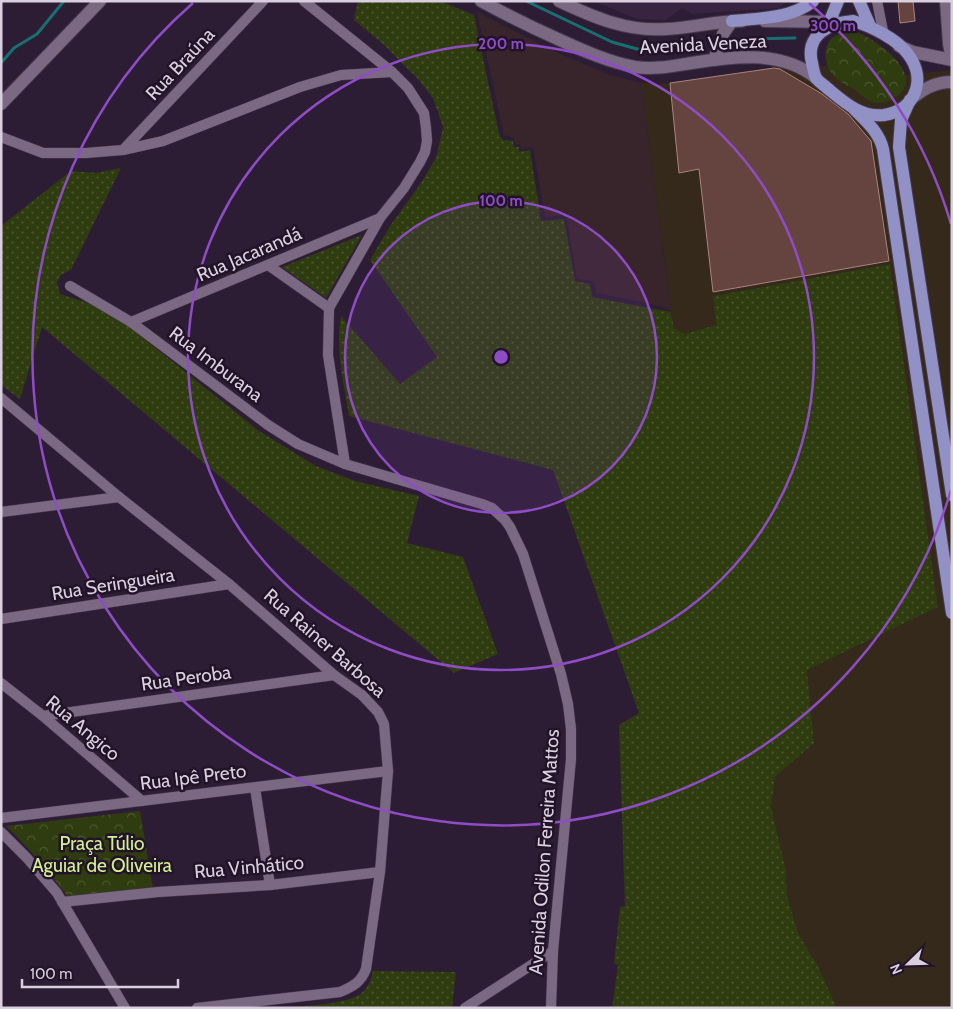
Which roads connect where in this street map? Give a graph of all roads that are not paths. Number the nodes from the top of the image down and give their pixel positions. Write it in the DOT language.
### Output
graph roads {
  1 [pos="100,1"];
  2 [pos="263,1"];
  3 [pos="304,1"];
  4 [pos="481,1"];
  5 [pos="559,1"];
  6 [pos="813,1"];
  7 [pos="838,1"];
  8 [pos="859,1"];
  9 [pos="877,1"];
  10 [pos="946,1"];
  11 [pos="732,21"];
  12 [pos="826,26"];
  13 [pos="870,26"];
  14 [pos="894,42"];
  15 [pos="952,59"];
  16 [pos="714,60"];
  17 [pos="392,72"];
  18 [pos="816,78"];
  19 [pos="952,82"];
  20 [pos="910,100"];
  21 [pos="1,104"];
  22 [pos="854,109"];
  23 [pos="1,137"];
  24 [pos="123,150"];
  25 [pos="380,218"];
  26 [pos="268,265"];
  27 [pos="70,286"];
  28 [pos="329,308"];
  29 [pos="130,322"];
  30 [pos="1,398"];
  31 [pos="6,407"];
  32 [pos="345,464"];
  33 [pos="952,495"];
  34 [pos="119,497"];
  35 [pos="1,512"];
  36 [pos="229,584"];
  37 [pos="952,613"];
  38 [pos="1,619"];
  39 [pos="334,675"];
  40 [pos="1,683"];
  41 [pos="43,716"];
  42 [pos="388,771"];
  43 [pos="255,788"];
  44 [pos="142,801"];
  45 [pos="1,818"];
  46 [pos="1,832"];
  47 [pos="380,872"];
  48 [pos="270,884"];
  49 [pos="62,902"];
  50 [pos="553,951"];
  51 [pos="125,1008"];
  52 [pos="197,1008"];
  53 [pos="465,1008"];
  54 [pos="551,1008"];
  1 -- 21 [label="main road"];
  2 -- 24 [label="street, Rua Braúna"];
  3 -- 17 [label="street"];
  4 -- 16 [label="main road, Avenida Veneza"];
  5 -- 11 [label="main road, Avenida Veneza"];
  6 -- 11 [label="main road"];
  7 -- 12 [label="main road"];
  8 -- 13 [label="main road"];
  9 -- 13 [label="street"];
  9 -- 14 [label="street"];
  10 -- 15 [label="main road"];
  11 -- 12 [label="main road, Avenida Veneza"];
  11 -- 16 [label="main road"];
  12 -- 13 [label="main road"];
  12 -- 18 [label="main road"];
  13 -- 14 [label="main road"];
  14 -- 15 [label="main road"];
  14 -- 20 [label="main road"];
  16 -- 18 [label="main road, Avenida Veneza"];
  17 -- 24 [label="street"];
  17 -- 25 [label="street"];
  18 -- 22 [label="main road"];
  19 -- 20 [label="main road"];
  20 -- 22 [label="main road"];
  20 -- 33 [label="main road"];
  22 -- 37 [label="main road"];
  23 -- 24 [label="street"];
  25 -- 26 [label="street, Rua Jacarandá"];
  25 -- 28 [label="street"];
  26 -- 28 [label="street"];
  26 -- 29 [label="street, Rua Jacarandá"];
  27 -- 29 [label="street, Rua Imburana"];
  28 -- 32 [label="street"];
  29 -- 32 [label="street, Rua Imburana"];
  30 -- 31 [label="street, Rua Rainer Barbosa"];
  31 -- 34 [label="street, Rua Rainer Barbosa"];
  32 -- 50 [label="street, Avenida Odilon Ferreira Mattos"];
  34 -- 35 [label="street"];
  34 -- 36 [label="street, Rua Rainer Barbosa"];
  36 -- 38 [label="street, Rua Seringueira"];
  36 -- 39 [label="street, Rua Rainer Barbosa"];
  39 -- 41 [label="street, Rua Peroba"];
  39 -- 42 [label="street, Rua Rainer Barbosa"];
  40 -- 41 [label="street, Rua Angico"];
  41 -- 44 [label="street, Rua Angico"];
  42 -- 43 [label="street, Rua Ipê Preto"];
  42 -- 47 [label="street, Rua Rainer Barbosa"];
  43 -- 44 [label="street, Rua Ipê Preto"];
  43 -- 48 [label="street"];
  44 -- 45 [label="street, Rua Ipê Preto"];
  46 -- 49 [label="street"];
  47 -- 48 [label="street, Rua Vinhático"];
  47 -- 52 [label="street, Rua Rainer Barbosa"];
  48 -- 49 [label="street, Rua Vinhático"];
  49 -- 51 [label="street"];
  50 -- 53 [label="street"];
  50 -- 54 [label="street, Avenida Odilon Ferreira Mattos"];
}
